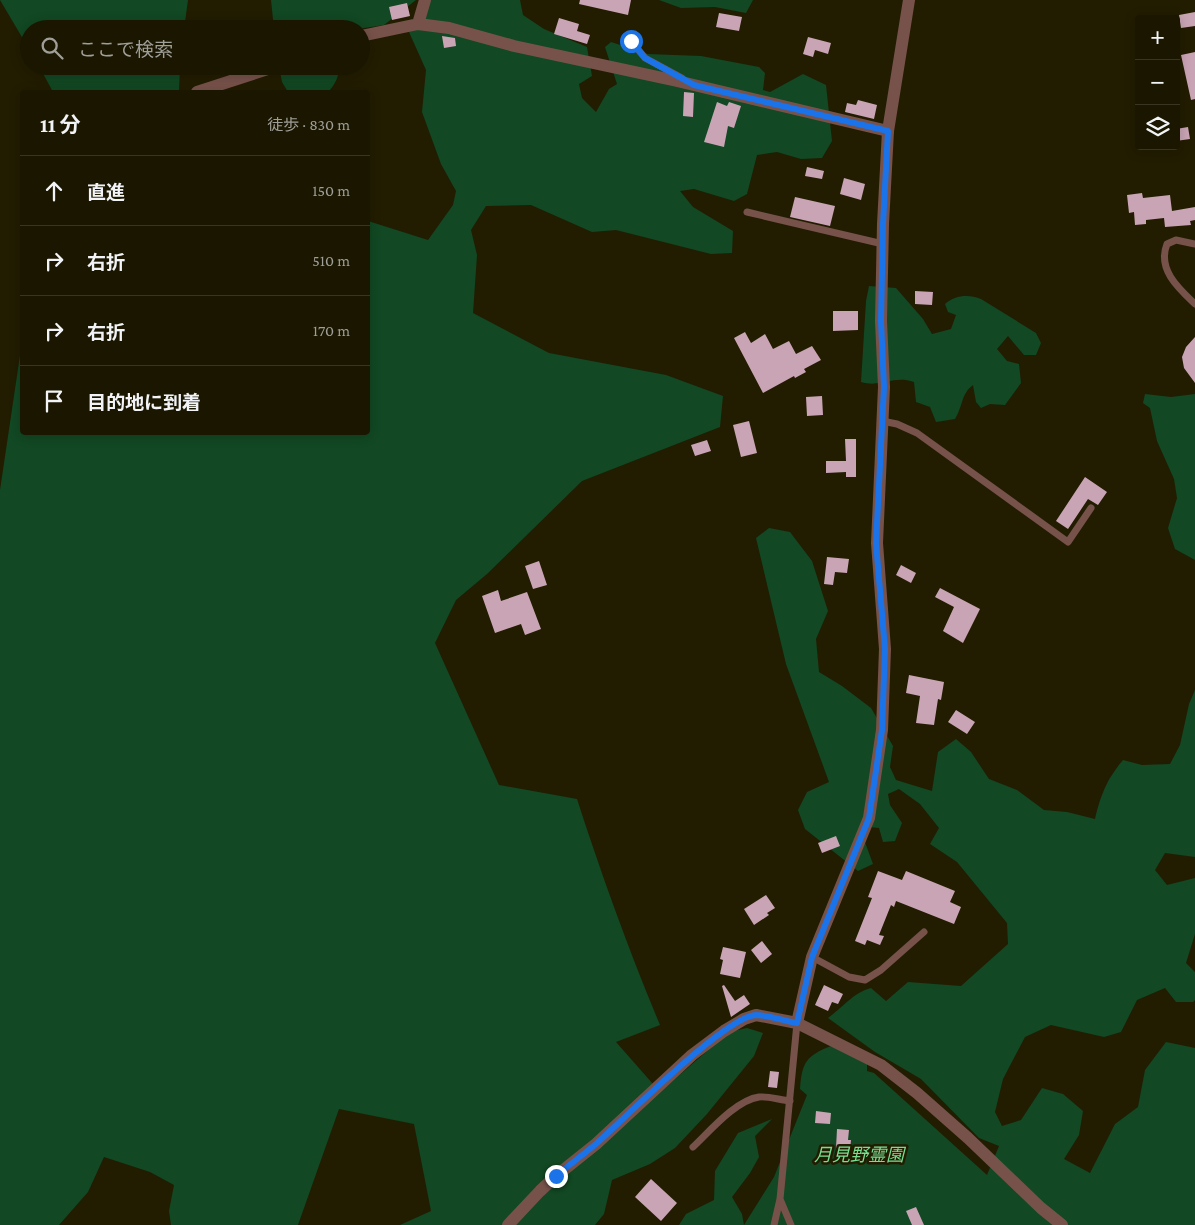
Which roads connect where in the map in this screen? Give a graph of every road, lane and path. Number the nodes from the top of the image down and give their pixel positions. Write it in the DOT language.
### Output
graph roads {
  1 [pos="425,0"];
  2 [pos="910,0"];
  3 [pos="418,24"];
  4 [pos="370,34"];
  5 [pos="631,41"];
  6 [pos="249,75"];
  7 [pos="694,85"];
  8 [pos="203,90"];
  9 [pos="888,131"];
  10 [pos="748,212"];
  11 [pos="883,244"];
  12 [pos="1195,244"];
  13 [pos="1195,304"];
  14 [pos="882,421"];
  15 [pos="1091,508"];
  16 [pos="924,932"];
  17 [pos="812,957"];
  18 [pos="797,1023"];
  19 [pos="790,1101"];
  20 [pos="693,1147"];
  21 [pos="780,1199"];
  22 [pos="508,1225"];
  23 [pos="774,1225"];
  24 [pos="791,1225"];
  25 [pos="1062,1225"];
  1 -- 3 [label="street"];
  2 -- 9 [label="street"];
  3 -- 4 [label="street"];
  3 -- 7 [label="street"];
  5 -- 7 [label="lane"];
  6 -- 8 [label="street"];
  7 -- 9 [label="street"];
  9 -- 11 [label="street"];
  10 -- 11 [label="lane"];
  11 -- 14 [label="street"];
  12 -- 13 [label="lane"];
  14 -- 15 [label="lane"];
  14 -- 17 [label="street"];
  16 -- 17 [label="lane"];
  17 -- 18 [label="street"];
  18 -- 19 [label="lane"];
  18 -- 22 [label="street"];
  18 -- 25 [label="street"];
  19 -- 20 [label="lane"];
  19 -- 21 [label="lane"];
  21 -- 23 [label="lane"];
  21 -- 24 [label="lane"];
}
